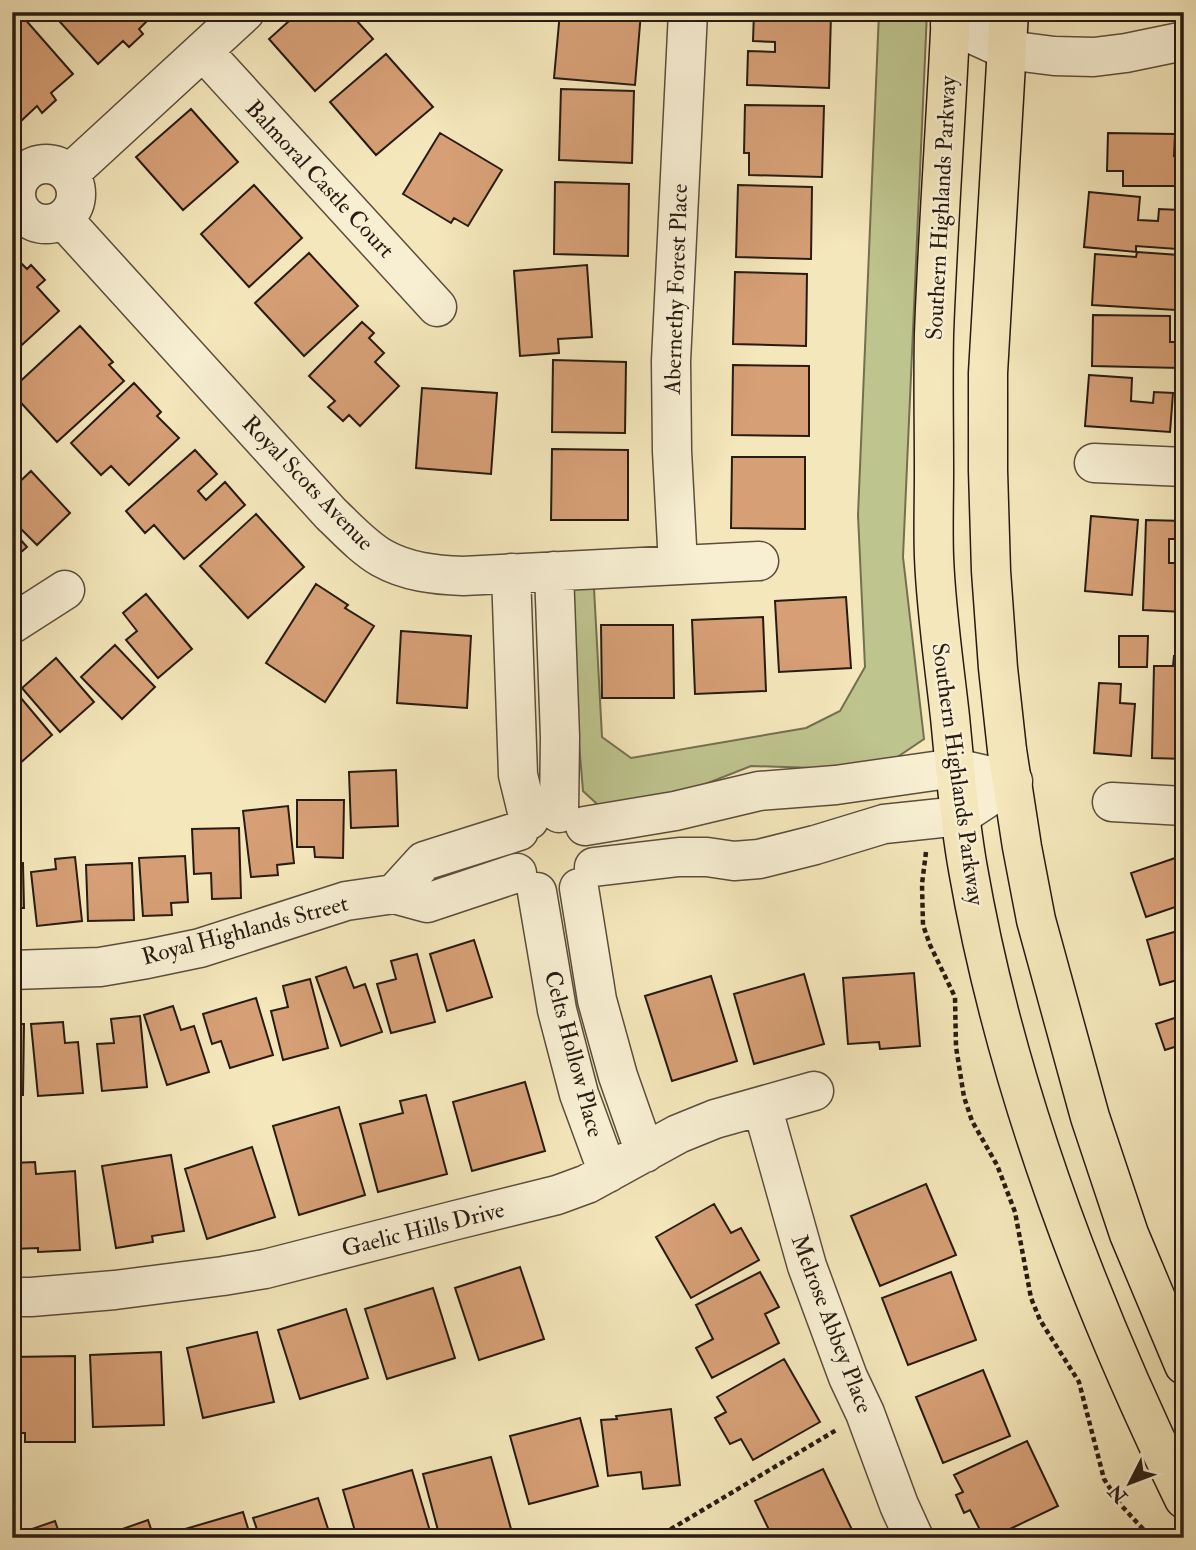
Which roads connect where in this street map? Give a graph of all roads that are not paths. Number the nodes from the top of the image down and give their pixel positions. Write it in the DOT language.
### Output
graph roads {
  1 [pos="245,12"];
  2 [pos="688,12"];
  3 [pos="1002,12"];
  4 [pos="1009,12"];
  5 [pos="951,18"];
  6 [pos="1184,41"];
  7 [pos="1007,50"];
  8 [pos="203,51"];
  9 [pos="18,166"];
  10 [pos="69,174"];
  11 [pos="63,219"];
  12 [pos="437,307"];
  13 [pos="1094,463"];
  14 [pos="1184,467"];
  15 [pos="759,561"];
  16 [pos="678,565"];
  17 [pos="554,571"];
  18 [pos="511,573"];
  19 [pos="65,590"];
  20 [pos="12,624"];
  21 [pos="955,768"];
  22 [pos="1013,781"];
  23 [pos="720,800"];
  24 [pos="1112,802"];
  25 [pos="1184,806"];
  26 [pos="960,816"];
  27 [pos="548,822"];
  28 [pos="730,860"];
  29 [pos="586,878"];
  30 [pos="527,882"];
  31 [pos="394,894"];
  32 [pos="12,970"];
  33 [pos="814,1091"];
  34 [pos="762,1106"];
  35 [pos="645,1153"];
  36 [pos="608,1173"];
  37 [pos="12,1297"];
  38 [pos="1184,1365"];
  39 [pos="1184,1499"];
  40 [pos="914,1538"];
  1 -- 8 [label="street"];
  2 -- 16 [label="street, Abernethy Forest Place"];
  3 -- 5 [label="street"];
  4 -- 7 [label="main road"];
  5 -- 7 [label="street"];
  5 -- 21 [label="main road, Southern Highlands Parkway"];
  6 -- 7 [label="street"];
  7 -- 22 [label="main road"];
  8 -- 10 [label="street"];
  8 -- 12 [label="street, Balmoral Castle Court"];
  9 -- 10 [label="street"];
  9 -- 11 [label="street"];
  10 -- 11 [label="street"];
  11 -- 18 [label="street, Royal Scots Avenue"];
  13 -- 14 [label="street"];
  15 -- 16 [label="street, Royal Scots Avenue"];
  16 -- 17 [label="street, Royal Scots Avenue"];
  17 -- 18 [label="street, Royal Scots Avenue"];
  17 -- 27 [label="street"];
  18 -- 27 [label="street"];
  19 -- 20 [label="street"];
  21 -- 22 [label="street"];
  21 -- 23 [label="street"];
  21 -- 26 [label="main road, Southern Highlands Parkway"];
  22 -- 26 [label="street, Royal Highlands Street"];
  22 -- 38 [label="main road"];
  23 -- 27 [label="street"];
  23 -- 28 [label="street"];
  24 -- 25 [label="street"];
  26 -- 28 [label="street, Royal Highlands Street"];
  26 -- 39 [label="main road, Southern Highlands Parkway"];
  27 -- 29 [label="street"];
  27 -- 30 [label="street"];
  27 -- 31 [label="street"];
  28 -- 29 [label="street, Royal Highlands Street"];
  29 -- 30 [label="street, Royal Highlands Street"];
  29 -- 35 [label="street, Celts Hollow Place"];
  30 -- 31 [label="street, Royal Highlands Street"];
  30 -- 36 [label="street, Celts Hollow Place"];
  31 -- 32 [label="street, Royal Highlands Street"];
  33 -- 34 [label="street, Gaelic Hills Drive"];
  34 -- 35 [label="street, Gaelic Hills Drive"];
  34 -- 40 [label="street, Melrose Abbey Place"];
  35 -- 36 [label="street, Gaelic Hills Drive"];
  36 -- 37 [label="street, Gaelic Hills Drive"];
}
